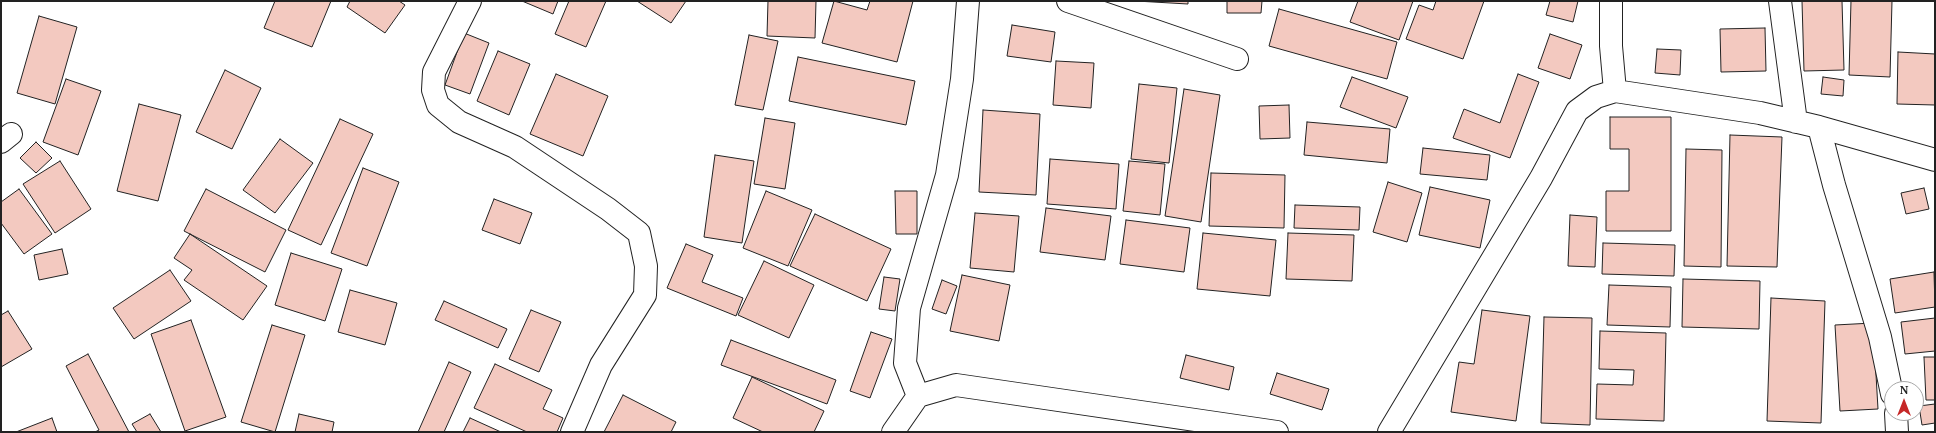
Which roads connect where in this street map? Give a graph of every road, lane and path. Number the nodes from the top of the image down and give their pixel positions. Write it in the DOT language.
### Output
graph roads {
  1 [pos="470,1"];
  2 [pos="968,1"];
  3 [pos="1068,1"];
  4 [pos="1611,1"];
  5 [pos="1780,1"];
  6 [pos="1237,59"];
  7 [pos="1615,91"];
  8 [pos="1796,122"];
  9 [pos="1819,127"];
  10 [pos="1935,160"];
  11 [pos="1889,381"];
  12 [pos="918,396"];
  13 [pos="1896,421"];
  14 [pos="572,432"];
  15 [pos="894,432"];
  16 [pos="1277,432"];
  17 [pos="1389,432"];
  18 [pos="1897,432"];
  1 -- 14 [label="street"];
  2 -- 12 [label="street"];
  3 -- 6 [label="street"];
  4 -- 7 [label="street"];
  5 -- 8 [label="street"];
  7 -- 8 [label="street"];
  7 -- 17 [label="street"];
  8 -- 9 [label="street"];
  9 -- 10 [label="street"];
  9 -- 11 [label="street"];
  12 -- 15 [label="street"];
  12 -- 16 [label="street"];
  13 -- 18 [label="street"];
}
